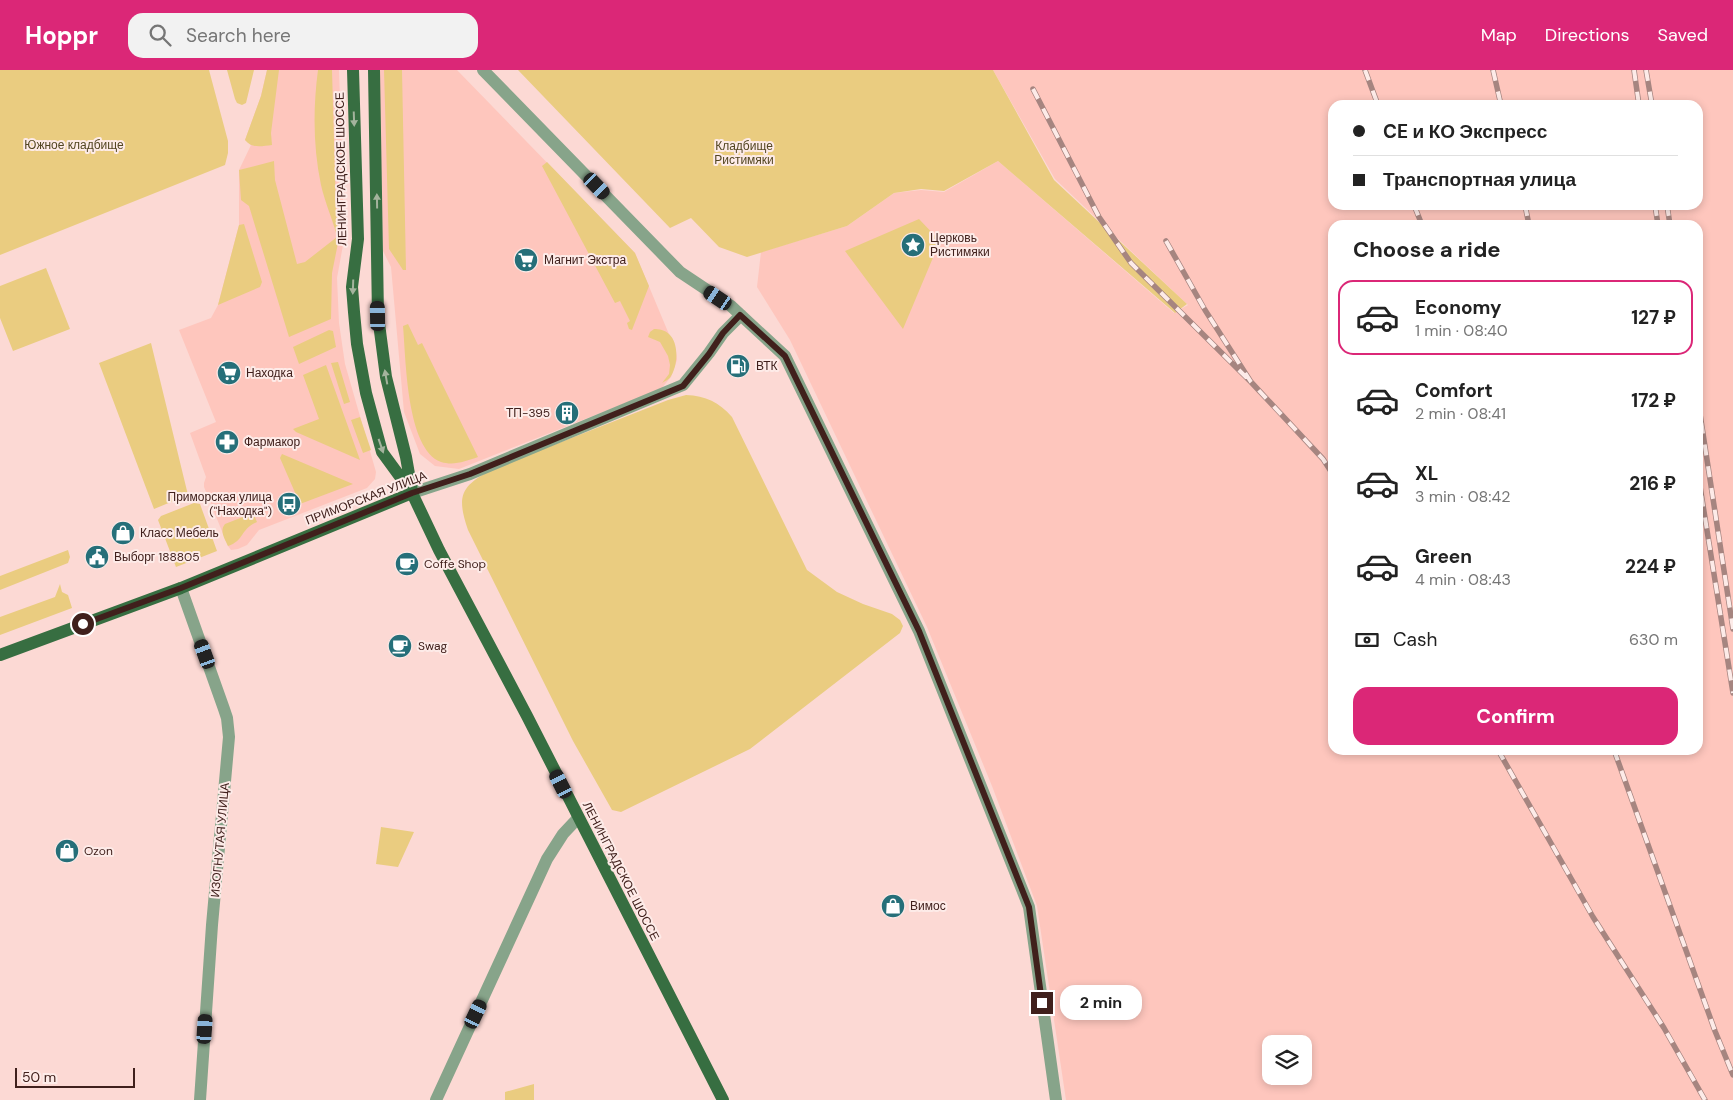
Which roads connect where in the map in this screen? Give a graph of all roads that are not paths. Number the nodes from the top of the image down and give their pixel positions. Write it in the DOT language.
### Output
graph roads {
  1 [pos="353,70"];
  2 [pos="374,70"];
  3 [pos="483,70"];
  4 [pos="740,315"];
  5 [pos="412,493"];
  6 [pos="181,588"];
  7 [pos="0,655"];
  8 [pos="578,818"];
  9 [pos="200,1100"];
  10 [pos="436,1100"];
  11 [pos="723,1100"];
  12 [pos="1056,1100"];
  1 -- 5 [label="main road, ЛЕНИНГРАДСКОЕ ШОССЕ, one-way"];
  5 -- 2 [label="main road, ЛЕНИНГРАДСКОЕ ШОССЕ, one-way"];
  3 -- 4 [label="street"];
  4 -- 5 [label="street, ПРИМОРСКАЯ УЛИЦА"];
  4 -- 12 [label="street"];
  5 -- 6 [label="main road, ПРИМОРСКАЯ УЛИЦА"];
  5 -- 8 [label="main road, ЛЕНИНГРАДСКОЕ ШОССЕ"];
  6 -- 7 [label="main road, ПРИМОРСКАЯ УЛИЦА"];
  6 -- 9 [label="street, ИЗОГНУТАЯ УЛИЦА"];
  8 -- 10 [label="street"];
  8 -- 11 [label="main road, ЛЕНИНГРАДСКОЕ ШОССЕ"];
}
